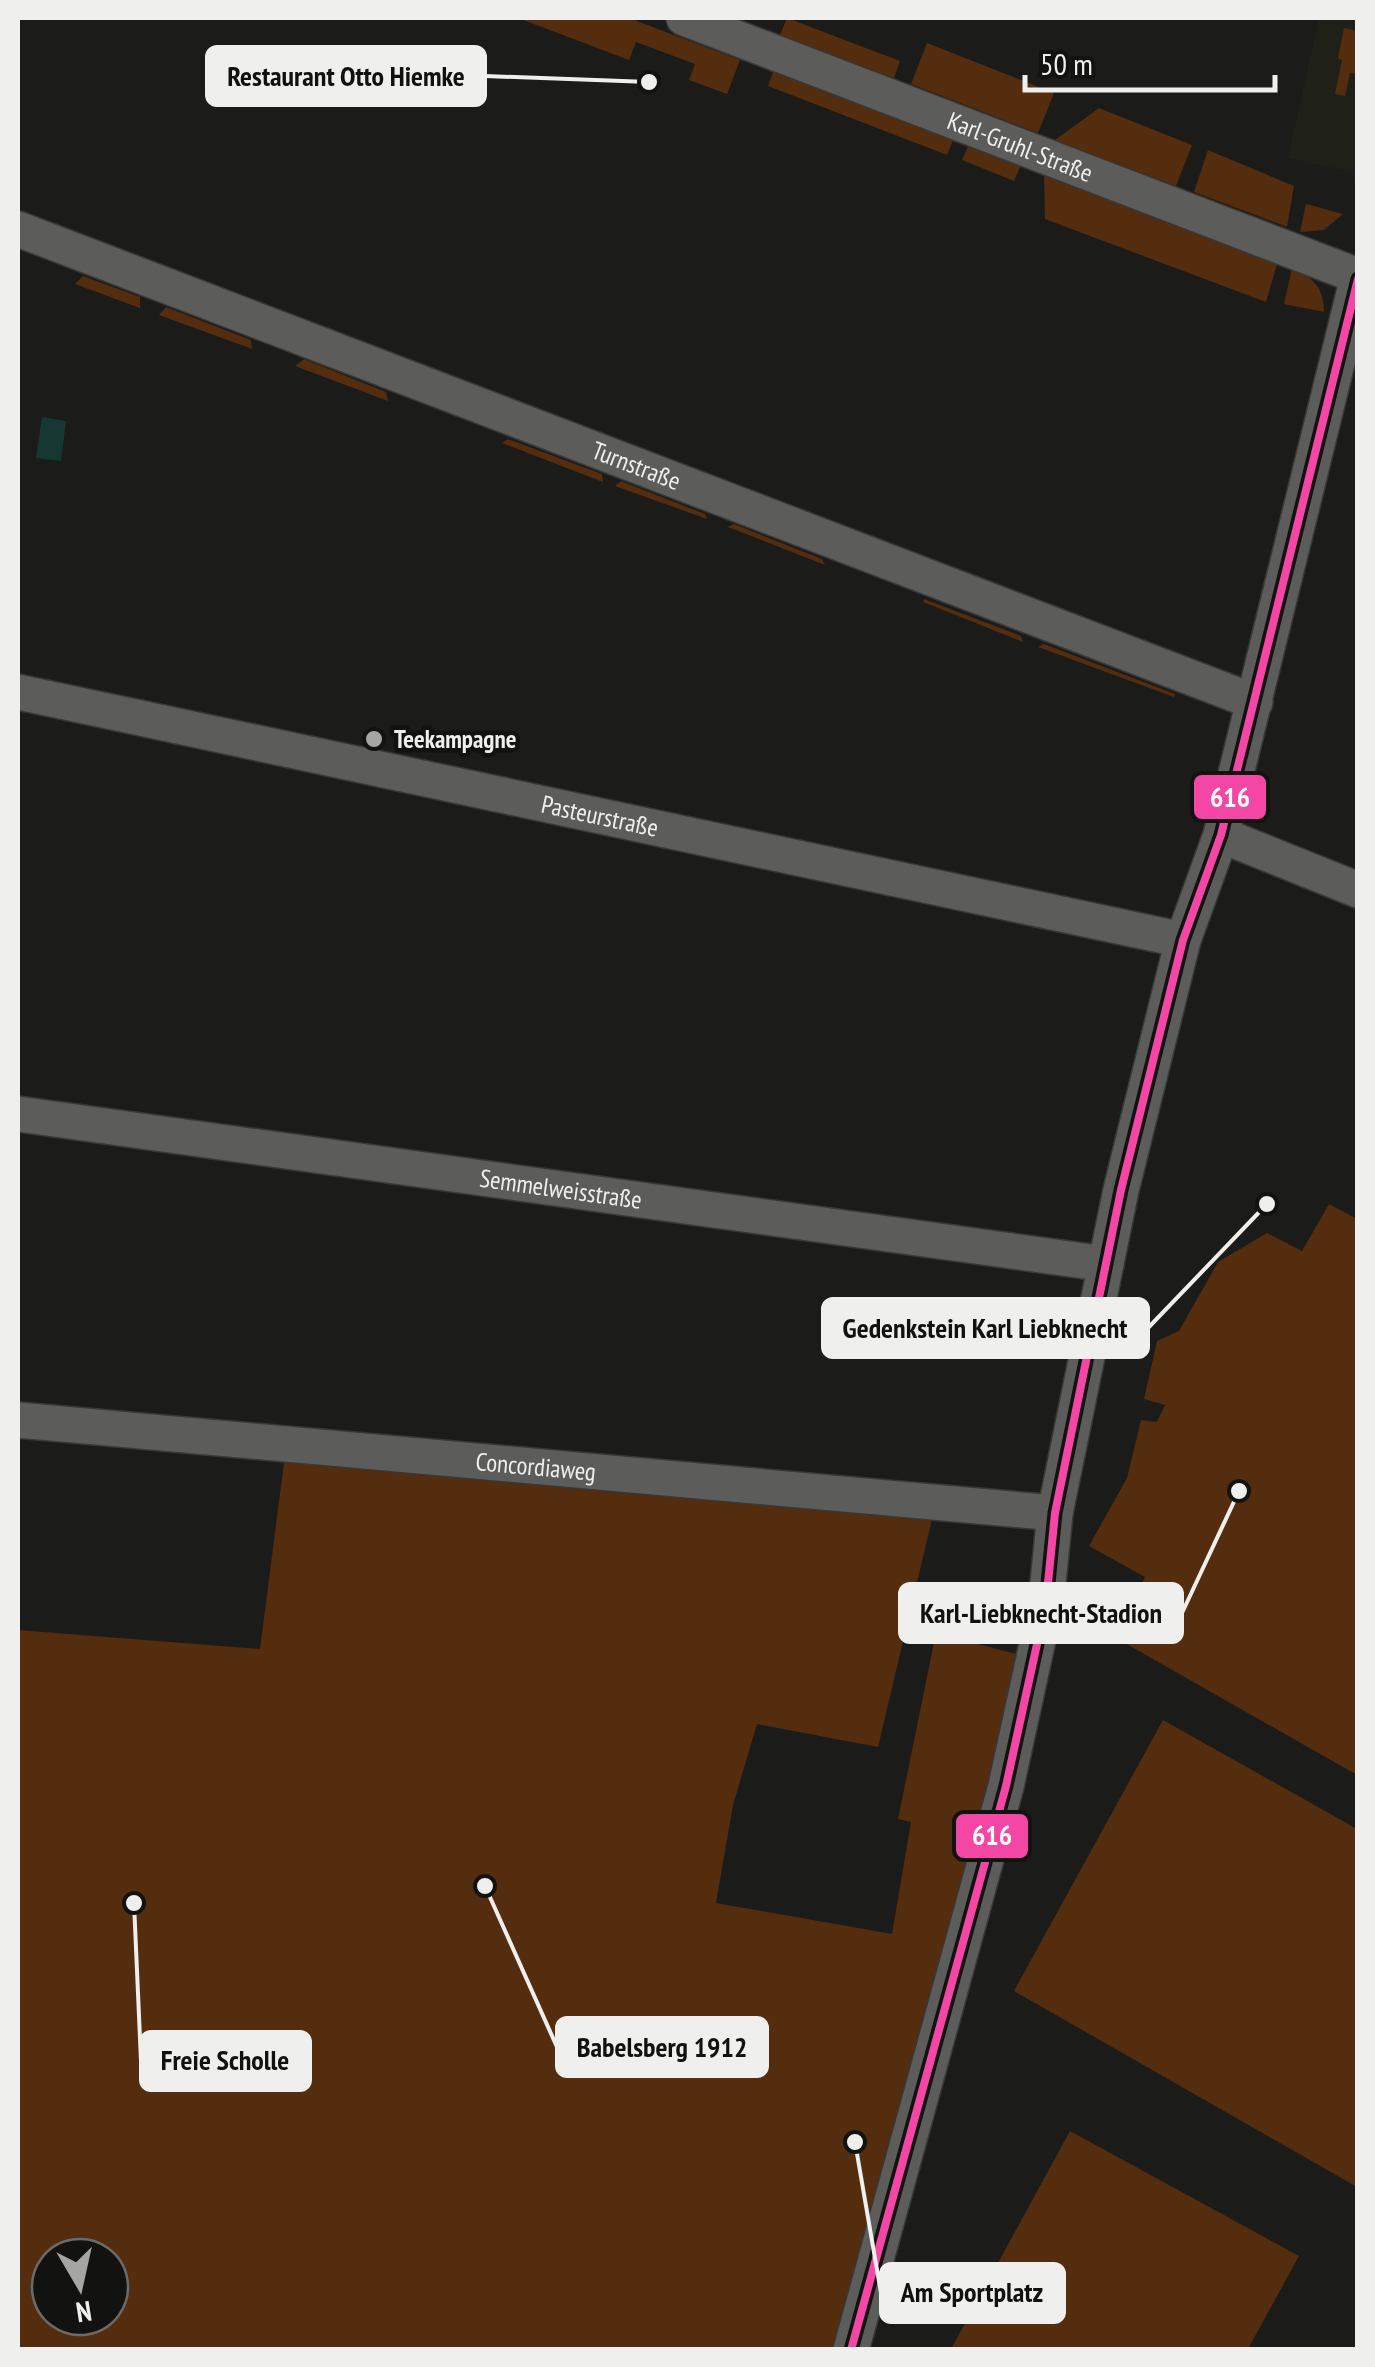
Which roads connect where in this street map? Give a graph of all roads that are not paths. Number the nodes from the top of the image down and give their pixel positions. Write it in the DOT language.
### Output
graph roads {
  1 [pos="684,18"];
  2 [pos="18,229"];
  3 [pos="1358,277"];
  4 [pos="18,692"];
  5 [pos="1255,702"];
  6 [pos="1221,835"];
  7 [pos="1358,890"];
  8 [pos="1182,940"];
  9 [pos="18,1114"];
  10 [pos="1106,1264"];
  11 [pos="18,1420"];
  12 [pos="1056,1514"];
  13 [pos="851,2350"];
  1 -- 3 [label="street, Karl-Gruhl-Straße"];
  2 -- 5 [label="street, Turnstraße"];
  3 -- 5 [label="street"];
  4 -- 8 [label="street, Pasteurstraße"];
  5 -- 6 [label="street"];
  6 -- 7 [label="street"];
  6 -- 8 [label="street"];
  8 -- 10 [label="street"];
  9 -- 10 [label="street, Semmelweisstraße"];
  10 -- 12 [label="street"];
  11 -- 12 [label="street, Concordiaweg"];
  12 -- 13 [label="street"];
}
